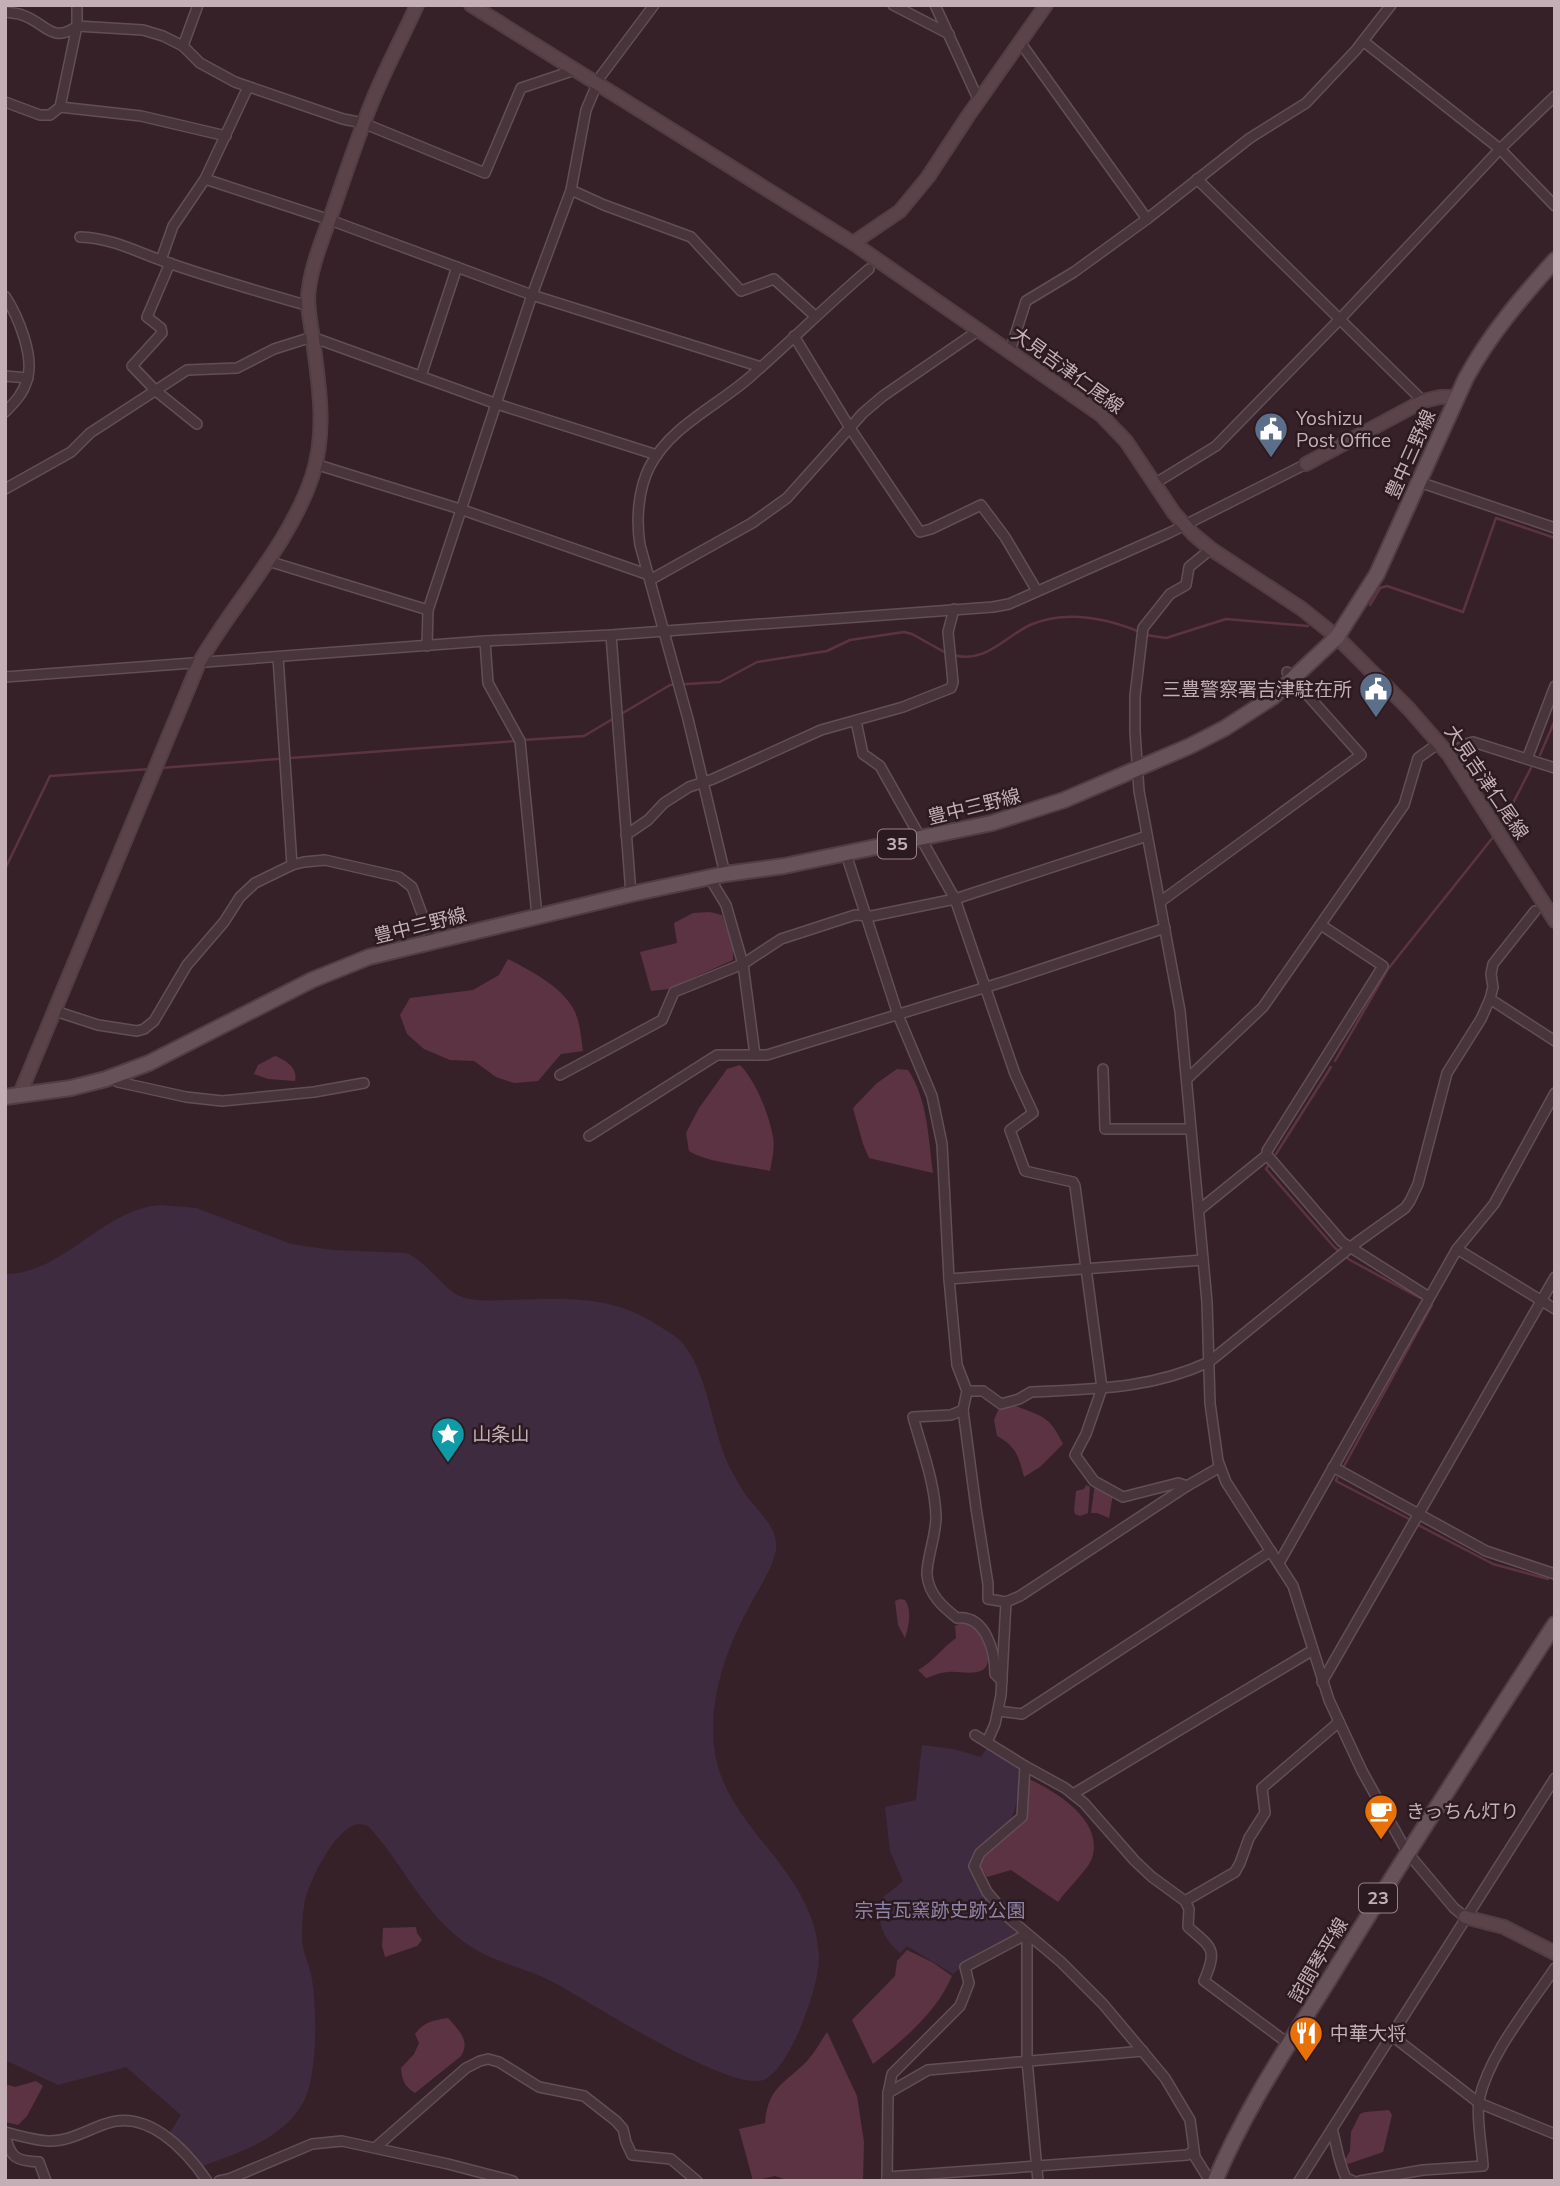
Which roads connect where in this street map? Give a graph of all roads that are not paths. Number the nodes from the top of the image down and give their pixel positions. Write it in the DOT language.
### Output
graph roads {
  1 [pos="78,5"];
  2 [pos="198,5"];
  3 [pos="417,5"];
  4 [pos="471,5"];
  5 [pos="654,5"];
  6 [pos="893,5"];
  7 [pos="935,5"];
  8 [pos="1046,5"];
  9 [pos="1391,5"];
  10 [pos="5,12"];
  11 [pos="77,26"];
  12 [pos="948,34"];
  13 [pos="1020,41"];
  14 [pos="1363,41"];
  15 [pos="183,46"];
  16 [pos="575,70"];
  17 [pos="597,84"];
  18 [pos="248,87"];
  19 [pos="1555,96"];
  20 [pos="979,101"];
  21 [pos="5,102"];
  22 [pos="60,107"];
  23 [pos="363,123"];
  24 [pos="226,136"];
  25 [pos="1500,149"];
  26 [pos="205,179"];
  27 [pos="1197,179"];
  28 [pos="571,190"];
  29 [pos="1555,206"];
  30 [pos="330,219"];
  31 [pos="1147,219"];
  32 [pos="80,237"];
  33 [pos="853,243"];
  34 [pos="1555,260"];
  35 [pos="165,262"];
  36 [pos="457,267"];
  37 [pos="869,269"];
  38 [pos="532,295"];
  39 [pos="5,296"];
  40 [pos="309,306"];
  41 [pos="816,316"];
  42 [pos="1340,319"];
  43 [pos="979,330"];
  44 [pos="793,336"];
  45 [pos="312,337"];
  46 [pos="1010,351"];
  47 [pos="761,367"];
  48 [pos="5,376"];
  49 [pos="421,376"];
  50 [pos="29,378"];
  51 [pos="156,391"];
  52 [pos="1457,397"];
  53 [pos="1423,401"];
  54 [pos="497,404"];
  55 [pos="5,412"];
  56 [pos="197,424"];
  57 [pos="850,428"];
  58 [pos="657,455"];
  59 [pos="315,464"];
  60 [pos="1306,464"];
  61 [pos="1419,482"];
  62 [pos="1154,484"];
  63 [pos="5,489"];
  64 [pos="460,509"];
  65 [pos="1184,526"];
  66 [pos="1555,528"];
  67 [pos="1211,549"];
  68 [pos="268,561"];
  69 [pos="650,578"];
  70 [pos="1037,591"];
  71 [pos="954,609"];
  72 [pos="428,610"];
  73 [pos="665,630"];
  74 [pos="611,635"];
  75 [pos="1338,637"];
  76 [pos="485,641"];
  77 [pos="427,646"];
  78 [pos="278,657"];
  79 [pos="199,663"];
  80 [pos="1290,676"];
  81 [pos="5,677"];
  82 [pos="1555,686"];
  83 [pos="856,721"];
  84 [pos="1439,743"];
  85 [pos="1449,755"];
  86 [pos="1527,759"];
  87 [pos="1555,768"];
  88 [pos="1136,769"];
  89 [pos="704,782"];
  90 [pos="626,835"];
  91 [pos="1147,836"];
  92 [pos="921,839"];
  93 [pos="845,851"];
  94 [pos="292,865"];
  95 [pos="725,874"];
  96 [pos="709,877"];
  97 [pos="632,894"];
  98 [pos="955,899"];
  99 [pos="1160,902"];
  100 [pos="1535,911"];
  101 [pos="866,915"];
  102 [pos="537,916"];
  103 [pos="1555,920"];
  104 [pos="1321,925"];
  105 [pos="1165,928"];
  106 [pos="432,941"];
  107 [pos="743,964"];
  108 [pos="986,987"];
  109 [pos="1490,999"];
  110 [pos="55,1011"];
  111 [pos="898,1013"];
  112 [pos="1555,1041"];
  113 [pos="755,1055"];
  114 [pos="1103,1069"];
  115 [pos="560,1075"];
  116 [pos="109,1077"];
  117 [pos="1187,1079"];
  118 [pos="364,1083"];
  119 [pos="1555,1093"];
  120 [pos="12,1096"];
  121 [pos="1191,1129"];
  122 [pos="589,1136"];
  123 [pos="1268,1155"];
  124 [pos="1199,1210"];
  125 [pos="1348,1249"];
  126 [pos="1457,1249"];
  127 [pos="1203,1260"];
  128 [pos="1085,1270"];
  129 [pos="1555,1277"];
  130 [pos="949,1279"];
  131 [pos="1429,1297"];
  132 [pos="1541,1301"];
  133 [pos="1555,1309"];
  134 [pos="1209,1362"];
  135 [pos="1102,1388"];
  136 [pos="967,1391"];
  137 [pos="963,1409"];
  138 [pos="1220,1467"];
  139 [pos="1333,1468"];
  140 [pos="1187,1486"];
  141 [pos="1418,1516"];
  142 [pos="1271,1551"];
  143 [pos="1279,1563"];
  144 [pos="1555,1574"];
  145 [pos="1006,1602"];
  146 [pos="1555,1624"];
  147 [pos="1313,1650"];
  148 [pos="1002,1681"];
  149 [pos="1322,1682"];
  150 [pos="998,1711"];
  151 [pos="1339,1722"];
  152 [pos="975,1735"];
  153 [pos="987,1742"];
  154 [pos="1025,1766"];
  155 [pos="1555,1778"];
  156 [pos="1073,1794"];
  157 [pos="1407,1852"];
  158 [pos="1185,1901"];
  159 [pos="1465,1917"];
  160 [pos="1027,1934"];
  161 [pos="1555,1953"];
  162 [pos="1555,1968"];
  163 [pos="1391,2035"];
  164 [pos="1289,2044"];
  165 [pos="1143,2051"];
  166 [pos="1027,2060"];
  167 [pos="888,2093"];
  168 [pos="1479,2102"];
  169 [pos="1332,2129"];
  170 [pos="5,2133"];
  171 [pos="1555,2134"];
  172 [pos="376,2147"];
  173 [pos="1194,2151"];
  174 [pos="1037,2167"];
  175 [pos="887,2179"];
  176 [pos="46,2181"];
  177 [pos="207,2181"];
  178 [pos="219,2181"];
  179 [pos="513,2181"];
  180 [pos="696,2181"];
  181 [pos="1038,2181"];
  182 [pos="1212,2181"];
  183 [pos="1299,2181"];
  184 [pos="1353,2181"];
  185 [pos="1360,2181"];
  1 -- 11 [label="street"];
  2 -- 15 [label="street"];
  3 -- 23 [label="street"];
  4 -- 16 [label="street, 大見吉津仁尾線"];
  5 -- 17 [label="street"];
  6 -- 12 [label="street"];
  7 -- 12 [label="street"];
  8 -- 13 [label="street"];
  9 -- 14 [label="street"];
  10 -- 11 [label="street"];
  11 -- 15 [label="street"];
  11 -- 22 [label="street"];
  12 -- 20 [label="street"];
  13 -- 20 [label="street"];
  13 -- 31 [label="street"];
  14 -- 25 [label="street"];
  14 -- 27 [label="street"];
  15 -- 18 [label="street"];
  16 -- 17 [label="street, 大見吉津仁尾線"];
  16 -- 23 [label="street"];
  17 -- 28 [label="street"];
  17 -- 33 [label="street, 大見吉津仁尾線"];
  18 -- 23 [label="street"];
  18 -- 24 [label="street"];
  19 -- 25 [label="street"];
  20 -- 33 [label="street"];
  21 -- 22 [label="street"];
  22 -- 24 [label="street"];
  23 -- 30 [label="street"];
  24 -- 26 [label="street"];
  25 -- 29 [label="street"];
  25 -- 42 [label="street"];
  26 -- 30 [label="street"];
  26 -- 35 [label="street"];
  27 -- 31 [label="street"];
  27 -- 42 [label="street"];
  28 -- 38 [label="street"];
  28 -- 41 [label="street"];
  30 -- 36 [label="street"];
  30 -- 40 [label="street"];
  31 -- 46 [label="street"];
  32 -- 35 [label="street"];
  33 -- 43 [label="street, 大見吉津仁尾線"];
  34 -- 52 [label="main road, 豊中三野線 / 35"];
  35 -- 40 [label="street"];
  35 -- 51 [label="street"];
  36 -- 38 [label="street"];
  36 -- 49 [label="street"];
  37 -- 41 [label="street"];
  38 -- 47 [label="street"];
  38 -- 54 [label="street"];
  39 -- 50 [label="street"];
  40 -- 45 [label="street"];
  41 -- 44 [label="street"];
  42 -- 53 [label="street"];
  42 -- 62 [label="street"];
  43 -- 46 [label="street, 大見吉津仁尾線"];
  43 -- 57 [label="street"];
  44 -- 47 [label="street"];
  44 -- 57 [label="street"];
  45 -- 49 [label="street"];
  45 -- 51 [label="street"];
  45 -- 59 [label="street"];
  46 -- 62 [label="street, 大見吉津仁尾線"];
  47 -- 58 [label="street"];
  48 -- 50 [label="street"];
  49 -- 54 [label="street"];
  50 -- 55 [label="street"];
  51 -- 56 [label="street"];
  51 -- 63 [label="street"];
  52 -- 53 [label="street"];
  52 -- 61 [label="main road, 豊中三野線 / 35"];
  53 -- 60 [label="street"];
  54 -- 58 [label="street"];
  54 -- 64 [label="street"];
  57 -- 69 [label="street"];
  57 -- 70 [label="street"];
  58 -- 69 [label="street"];
  59 -- 64 [label="street"];
  59 -- 68 [label="street"];
  60 -- 65 [label="street"];
  61 -- 66 [label="street"];
  61 -- 75 [label="main road, 豊中三野線 / 35"];
  62 -- 65 [label="street, 大見吉津仁尾線"];
  64 -- 69 [label="street"];
  64 -- 72 [label="street"];
  65 -- 67 [label="street, 大見吉津仁尾線"];
  65 -- 70 [label="street"];
  67 -- 75 [label="street, 大見吉津仁尾線"];
  67 -- 88 [label="street"];
  68 -- 72 [label="street"];
  68 -- 79 [label="street"];
  69 -- 73 [label="street"];
  70 -- 71 [label="street"];
  71 -- 73 [label="street"];
  71 -- 83 [label="street"];
  72 -- 77 [label="street"];
  73 -- 74 [label="street"];
  73 -- 89 [label="street"];
  74 -- 76 [label="street"];
  74 -- 90 [label="street"];
  75 -- 80 [label="main road, 豊中三野線 / 35"];
  75 -- 84 [label="street, 大見吉津仁尾線"];
  76 -- 77 [label="street"];
  76 -- 102 [label="street"];
  77 -- 78 [label="street"];
  78 -- 79 [label="street"];
  78 -- 94 [label="street"];
  79 -- 81 [label="street"];
  79 -- 110 [label="street"];
  80 -- 88 [label="main road, 豊中三野線 / 35"];
  80 -- 99 [label="street"];
  82 -- 86 [label="street"];
  83 -- 89 [label="street"];
  83 -- 92 [label="street"];
  84 -- 85 [label="street, 大見吉津仁尾線"];
  84 -- 104 [label="street"];
  85 -- 86 [label="street"];
  85 -- 103 [label="street, 大見吉津仁尾線"];
  86 -- 87 [label="street"];
  88 -- 91 [label="street"];
  88 -- 92 [label="main road, 豊中三野線 / 35"];
  89 -- 90 [label="street"];
  89 -- 95 [label="street"];
  90 -- 97 [label="street"];
  91 -- 98 [label="street"];
  91 -- 99 [label="street"];
  92 -- 93 [label="main road, 豊中三野線 / 35"];
  92 -- 98 [label="street"];
  93 -- 95 [label="main road, 豊中三野線 / 35"];
  93 -- 101 [label="street"];
  94 -- 106 [label="street"];
  94 -- 110 [label="street"];
  95 -- 96 [label="main road, 豊中三野線 / 35"];
  96 -- 97 [label="main road, 豊中三野線 / 35"];
  96 -- 107 [label="street"];
  97 -- 102 [label="main road, 豊中三野線 / 35"];
  98 -- 101 [label="street"];
  98 -- 108 [label="street"];
  99 -- 105 [label="street"];
  100 -- 109 [label="street"];
  101 -- 107 [label="street"];
  101 -- 111 [label="street"];
  102 -- 106 [label="main road, 豊中三野線 / 35"];
  104 -- 117 [label="street"];
  104 -- 123 [label="street"];
  105 -- 108 [label="street"];
  105 -- 117 [label="street"];
  106 -- 116 [label="main road, 豊中三野線 / 35"];
  107 -- 113 [label="street"];
  107 -- 115 [label="street"];
  108 -- 111 [label="street"];
  108 -- 128 [label="street"];
  109 -- 112 [label="street"];
  109 -- 125 [label="street"];
  110 -- 120 [label="street"];
  111 -- 113 [label="street"];
  111 -- 130 [label="street"];
  113 -- 122 [label="street"];
  114 -- 121 [label="street"];
  116 -- 118 [label="street"];
  116 -- 120 [label="main road, 豊中三野線 / 35"];
  117 -- 121 [label="street"];
  119 -- 126 [label="street"];
  121 -- 124 [label="street"];
  123 -- 124 [label="street"];
  123 -- 125 [label="street"];
  124 -- 127 [label="street"];
  125 -- 131 [label="street"];
  125 -- 134 [label="street"];
  126 -- 131 [label="street"];
  126 -- 132 [label="street"];
  127 -- 128 [label="street"];
  127 -- 134 [label="street"];
  128 -- 130 [label="street"];
  128 -- 135 [label="street"];
  129 -- 132 [label="street"];
  130 -- 136 [label="street"];
  131 -- 139 [label="street"];
  132 -- 133 [label="street"];
  132 -- 141 [label="street"];
  134 -- 135 [label="street"];
  134 -- 138 [label="street"];
  135 -- 136 [label="street"];
  135 -- 140 [label="street"];
  136 -- 137 [label="street"];
  137 -- 145 [label="street"];
  137 -- 148 [label="street"];
  138 -- 140 [label="street"];
  138 -- 142 [label="street"];
  139 -- 141 [label="street"];
  139 -- 143 [label="street"];
  140 -- 145 [label="street"];
  141 -- 144 [label="street"];
  141 -- 149 [label="street"];
  142 -- 143 [label="street"];
  142 -- 150 [label="street"];
  143 -- 147 [label="street"];
  145 -- 148 [label="street"];
  146 -- 157 [label="main road, 詫間琴平線 / 23"];
  147 -- 149 [label="street"];
  147 -- 156 [label="street"];
  148 -- 150 [label="street"];
  149 -- 151 [label="street"];
  150 -- 153 [label="street"];
  151 -- 157 [label="street"];
  151 -- 158 [label="street"];
  152 -- 153 [label="street"];
  153 -- 154 [label="street"];
  154 -- 156 [label="street"];
  154 -- 160 [label="street"];
  155 -- 159 [label="street"];
  156 -- 158 [label="street"];
  157 -- 159 [label="street"];
  157 -- 164 [label="main road, 詫間琴平線 / 23"];
  158 -- 164 [label="street"];
  159 -- 161 [label="street"];
  159 -- 163 [label="street"];
  160 -- 165 [label="street"];
  160 -- 166 [label="street"];
  160 -- 167 [label="street"];
  162 -- 168 [label="street"];
  163 -- 168 [label="street"];
  163 -- 169 [label="street"];
  164 -- 182 [label="main road, 詫間琴平線 / 23"];
  165 -- 166 [label="street"];
  165 -- 173 [label="street"];
  166 -- 167 [label="street"];
  166 -- 174 [label="street"];
  167 -- 175 [label="street"];
  168 -- 171 [label="street"];
  168 -- 185 [label="street"];
  169 -- 183 [label="street"];
  169 -- 184 [label="street"];
  170 -- 176 [label="street"];
  170 -- 177 [label="street"];
  172 -- 178 [label="street"];
  172 -- 179 [label="street"];
  172 -- 180 [label="street"];
  173 -- 174 [label="street"];
  173 -- 182 [label="street"];
  174 -- 175 [label="street"];
  174 -- 181 [label="street"];
}
